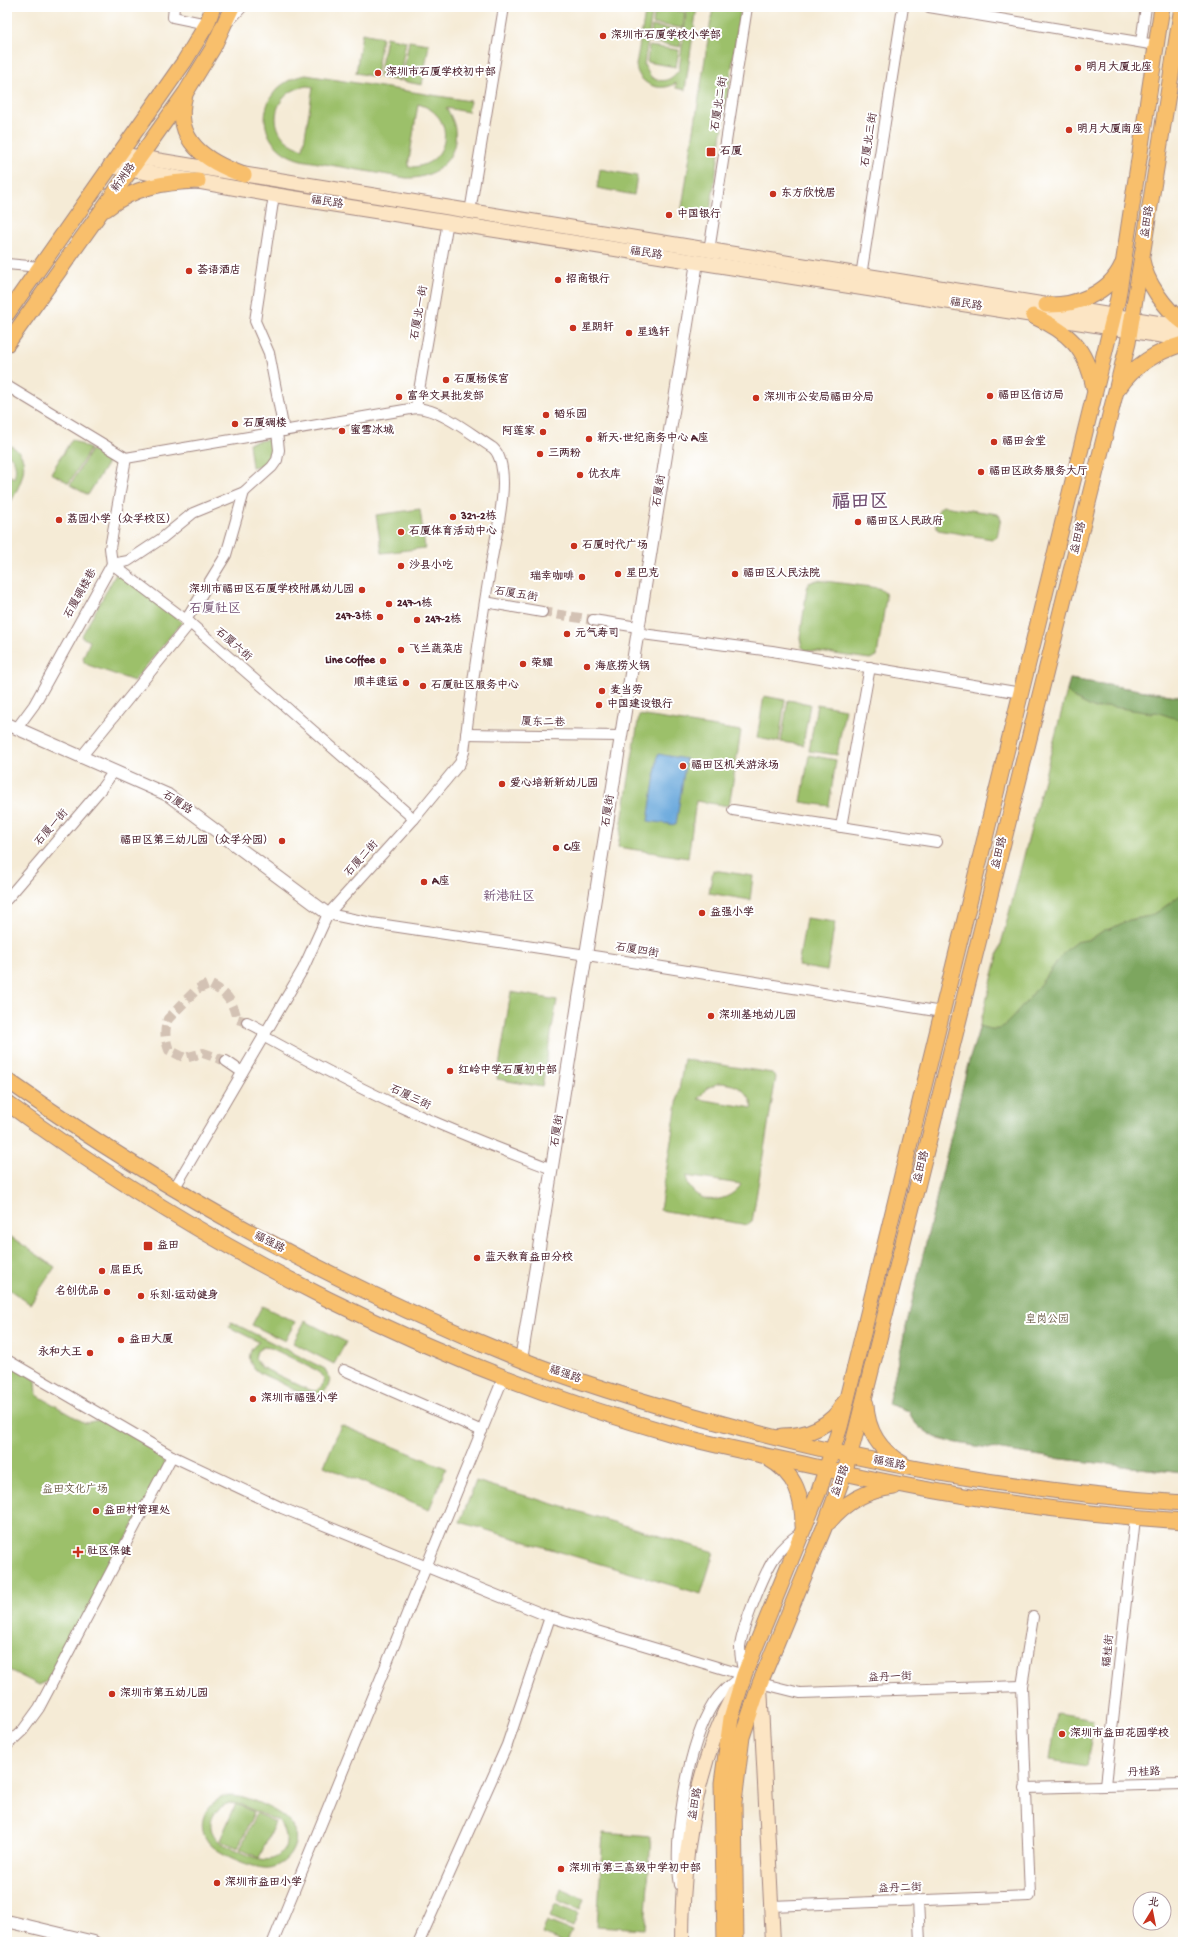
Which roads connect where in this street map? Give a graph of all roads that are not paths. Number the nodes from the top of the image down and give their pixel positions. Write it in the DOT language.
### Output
graph roads {
  1 [pos="174,7"];
  2 [pos="213,7"];
  3 [pos="232,7"];
  4 [pos="242,7"];
  5 [pos="504,7"];
  6 [pos="747,7"];
  7 [pos="903,7"];
  8 [pos="929,7"];
  9 [pos="1146,7"];
  10 [pos="1162,7"];
  11 [pos="1182,7"];
  12 [pos="204,29"];
  13 [pos="219,35"];
  14 [pos="1141,42"];
  15 [pos="1156,44"];
  16 [pos="186,92"];
  17 [pos="115,160"];
  18 [pos="134,164"];
  19 [pos="244,175"];
  20 [pos="198,181"];
  21 [pos="274,195"];
  22 [pos="470,212"];
  23 [pos="97,215"];
  24 [pos="448,222"];
  25 [pos="709,251"];
  26 [pos="1125,258"];
  27 [pos="1142,258"];
  28 [pos="697,262"];
  29 [pos="7,264"];
  30 [pos="40,267"];
  31 [pos="861,276"];
  32 [pos="1046,305"];
  33 [pos="7,314"];
  34 [pos="1033,316"];
  35 [pos="1112,322"];
  36 [pos="1183,322"];
  37 [pos="1131,325"];
  38 [pos="1183,327"];
  39 [pos="1183,340"];
  40 [pos="7,344"];
  41 [pos="1183,344"];
  42 [pos="7,386"];
  43 [pos="1095,392"];
  44 [pos="1113,400"];
  45 [pos="416,408"];
  46 [pos="280,431"];
  47 [pos="126,458"];
  48 [pos="244,492"];
  49 [pos="112,564"];
  50 [pos="485,602"];
  51 [pos="542,612"];
  52 [pos="593,620"];
  53 [pos="188,622"];
  54 [pos="638,632"];
  55 [pos="870,667"];
  56 [pos="1021,693"];
  57 [pos="12,726"];
  58 [pos="466,734"];
  59 [pos="621,736"];
  60 [pos="81,757"];
  61 [pos="114,771"];
  62 [pos="733,810"];
  63 [pos="414,819"];
  64 [pos="841,827"];
  65 [pos="937,842"];
  66 [pos="7,899"];
  67 [pos="328,914"];
  68 [pos="586,955"];
  69 [pos="942,1012"];
  70 [pos="247,1022"];
  71 [pos="265,1034"];
  72 [pos="226,1062"];
  73 [pos="242,1072"];
  74 [pos="7,1080"];
  75 [pos="7,1104"];
  76 [pos="552,1169"];
  77 [pos="174,1189"];
  78 [pos="7,1360"];
  79 [pos="521,1360"];
  80 [pos="344,1370"];
  81 [pos="504,1376"];
  82 [pos="866,1391"];
  83 [pos="848,1396"];
  84 [pos="482,1431"];
  85 [pos="763,1435"];
  86 [pos="832,1452"];
  87 [pos="757,1454"];
  88 [pos="172,1456"];
  89 [pos="850,1456"];
  90 [pos="826,1469"];
  91 [pos="913,1469"];
  92 [pos="844,1474"];
  93 [pos="906,1486"];
  94 [pos="1183,1503"];
  95 [pos="1135,1518"];
  96 [pos="1183,1521"];
  97 [pos="824,1528"];
  98 [pos="804,1531"];
  99 [pos="426,1568"];
  100 [pos="550,1617"];
  101 [pos="1033,1617"];
  102 [pos="744,1675"];
  103 [pos="760,1683"];
  104 [pos="1022,1686"];
  105 [pos="7,1745"];
  106 [pos="1183,1784"];
  107 [pos="1106,1786"];
  108 [pos="1025,1788"];
  109 [pos="728,1867"];
  110 [pos="918,1900"];
  111 [pos="771,1906"];
  112 [pos="7,1921"];
  113 [pos="94,1942"];
  114 [pos="273,1942"];
  115 [pos="419,1942"];
  116 [pos="682,1942"];
  117 [pos="725,1942"];
  118 [pos="736,1942"];
  119 [pos="773,1942"];
  120 [pos="920,1942"];
  1 -- 12 [label="street"];
  2 -- 12 [label="main road, 新洲路"];
  3 -- 13 [label="main road, 新洲路"];
  4 -- 13 [label="street"];
  5 -- 22 [label="street"];
  6 -- 25 [label="street, 石厦北二街"];
  7 -- 31 [label="street, 石厦北三街"];
  8 -- 14 [label="street"];
  9 -- 14 [label="street"];
  10 -- 15 [label="main road, 益田路"];
  11 -- 27 [label="main road, 益田路"];
  12 -- 13 [label="main road"];
  12 -- 17 [label="main road, 新洲路"];
  13 -- 16 [label="main road, 新洲路"];
  14 -- 15 [label="street"];
  15 -- 26 [label="main road, 益田路"];
  16 -- 18 [label="main road, 新洲路"];
  16 -- 19 [label="main road"];
  17 -- 18 [label="main road, 福民路"];
  17 -- 30 [label="main road, 新洲路"];
  18 -- 19 [label="main road, 福民路"];
  18 -- 20 [label="main road, 福民路"];
  18 -- 23 [label="main road, 新洲路"];
  19 -- 22 [label="main road, 福民路"];
  20 -- 21 [label="main road, 福民路"];
  20 -- 23 [label="main road"];
  21 -- 24 [label="main road, 福民路"];
  21 -- 46 [label="street, 石厦碉楼巷"];
  22 -- 25 [label="main road, 福民路"];
  23 -- 40 [label="main road, 新洲路"];
  24 -- 28 [label="main road, 福民路"];
  24 -- 45 [label="street, 石厦北一街"];
  25 -- 31 [label="main road, 福民路"];
  26 -- 32 [label="main road"];
  26 -- 35 [label="main road, 益田路"];
  27 -- 36 [label="main road"];
  27 -- 37 [label="main road, 益田路"];
  28 -- 34 [label="main road, 福民路"];
  28 -- 54 [label="street, 石厦街"];
  29 -- 30 [label="street"];
  30 -- 33 [label="main road, 新洲路"];
  31 -- 32 [label="main road, 福民路"];
  32 -- 35 [label="main road, 福民路"];
  34 -- 35 [label="main road, 福民路"];
  34 -- 43 [label="main road"];
  35 -- 37 [label="main road, 福民路"];
  35 -- 43 [label="main road, 益田路"];
  37 -- 38 [label="main road, 福民路"];
  37 -- 39 [label="main road, 福民路"];
  37 -- 44 [label="main road, 益田路"];
  41 -- 44 [label="main road"];
  42 -- 47 [label="street"];
  43 -- 56 [label="main road, 益田路"];
  44 -- 82 [label="main road, 益田路"];
  45 -- 46 [label="street"];
  45 -- 50 [label="street, 石厦二街"];
  46 -- 47 [label="street"];
  46 -- 48 [label="street, 石厦碉楼巷"];
  47 -- 49 [label="street"];
  48 -- 49 [label="street, 石厦碉楼巷"];
  48 -- 53 [label="street"];
  49 -- 53 [label="street, 石厦六街"];
  49 -- 57 [label="street, 石厦碉楼巷"];
  50 -- 51 [label="street, 石厦五街"];
  50 -- 58 [label="street, 石厦二街"];
  52 -- 54 [label="street"];
  53 -- 60 [label="street"];
  53 -- 63 [label="street, 石厦六街"];
  54 -- 55 [label="street"];
  54 -- 59 [label="street, 石厦街"];
  55 -- 56 [label="street"];
  55 -- 64 [label="street"];
  56 -- 69 [label="main road, 益田路"];
  57 -- 60 [label="street, 石厦路"];
  58 -- 59 [label="street, 厦东二巷"];
  58 -- 63 [label="street, 石厦二街"];
  59 -- 68 [label="street, 石厦街"];
  60 -- 61 [label="street, 石厦路"];
  61 -- 66 [label="street, 石厦一街"];
  61 -- 67 [label="street, 石厦路"];
  62 -- 64 [label="street"];
  63 -- 67 [label="street, 石厦二街"];
  64 -- 65 [label="street"];
  67 -- 68 [label="street, 石厦四街"];
  67 -- 71 [label="street, 石厦二街"];
  68 -- 69 [label="street, 石厦四街"];
  68 -- 76 [label="street, 石厦街"];
  69 -- 83 [label="main road, 益田路"];
  70 -- 71 [label="street, 石厦三街"];
  71 -- 73 [label="street, 石厦二街"];
  71 -- 76 [label="street, 石厦三街"];
  72 -- 73 [label="street"];
  73 -- 77 [label="street, 石厦二街"];
  74 -- 77 [label="main road, 福强路"];
  75 -- 81 [label="main road, 福强路"];
  76 -- 79 [label="street, 石厦街"];
  77 -- 79 [label="main road, 福强路"];
  78 -- 88 [label="street"];
  79 -- 85 [label="main road, 福强路"];
  80 -- 84 [label="street"];
  81 -- 84 [label="street"];
  81 -- 87 [label="main road, 福强路"];
  82 -- 89 [label="main road, 益田路"];
  82 -- 91 [label="main road"];
  83 -- 85 [label="main road"];
  83 -- 86 [label="main road, 益田路"];
  84 -- 99 [label="street"];
  85 -- 86 [label="main road, 福强路"];
  86 -- 89 [label="main road, 福强路"];
  86 -- 90 [label="main road, 益田路"];
  87 -- 90 [label="main road, 福强路"];
  87 -- 98 [label="main road"];
  88 -- 99 [label="street"];
  88 -- 105 [label="street"];
  89 -- 91 [label="main road, 福强路"];
  89 -- 92 [label="main road, 益田路"];
  90 -- 92 [label="main road, 福强路"];
  90 -- 98 [label="main road, 益田路"];
  91 -- 94 [label="main road, 福强路"];
  92 -- 93 [label="main road, 福强路"];
  92 -- 97 [label="main road, 益田路"];
  93 -- 95 [label="main road, 福强路"];
  93 -- 97 [label="main road"];
  95 -- 96 [label="main road, 福强路"];
  95 -- 107 [label="street, 福桂街"];
  97 -- 103 [label="main road, 益田路"];
  98 -- 102 [label="main road, 益田路"];
  99 -- 100 [label="street"];
  99 -- 114 [label="street"];
  100 -- 102 [label="street"];
  100 -- 115 [label="street"];
  101 -- 104 [label="street"];
  102 -- 109 [label="main road, 益田路"];
  102 -- 116 [label="main road, 益田路"];
  103 -- 104 [label="street, 益丹一街"];
  103 -- 109 [label="main road, 益田路"];
  103 -- 111 [label="main road, 益田路"];
  104 -- 108 [label="street"];
  106 -- 107 [label="street, 丹桂路"];
  107 -- 108 [label="street, 丹桂路"];
  108 -- 110 [label="street, 益丹二街"];
  109 -- 117 [label="main road, 益田路"];
  109 -- 118 [label="main road, 益田路"];
  110 -- 111 [label="street, 益丹二街"];
  110 -- 120 [label="street"];
  111 -- 119 [label="main road, 益田路"];
  112 -- 113 [label="street"];
}
